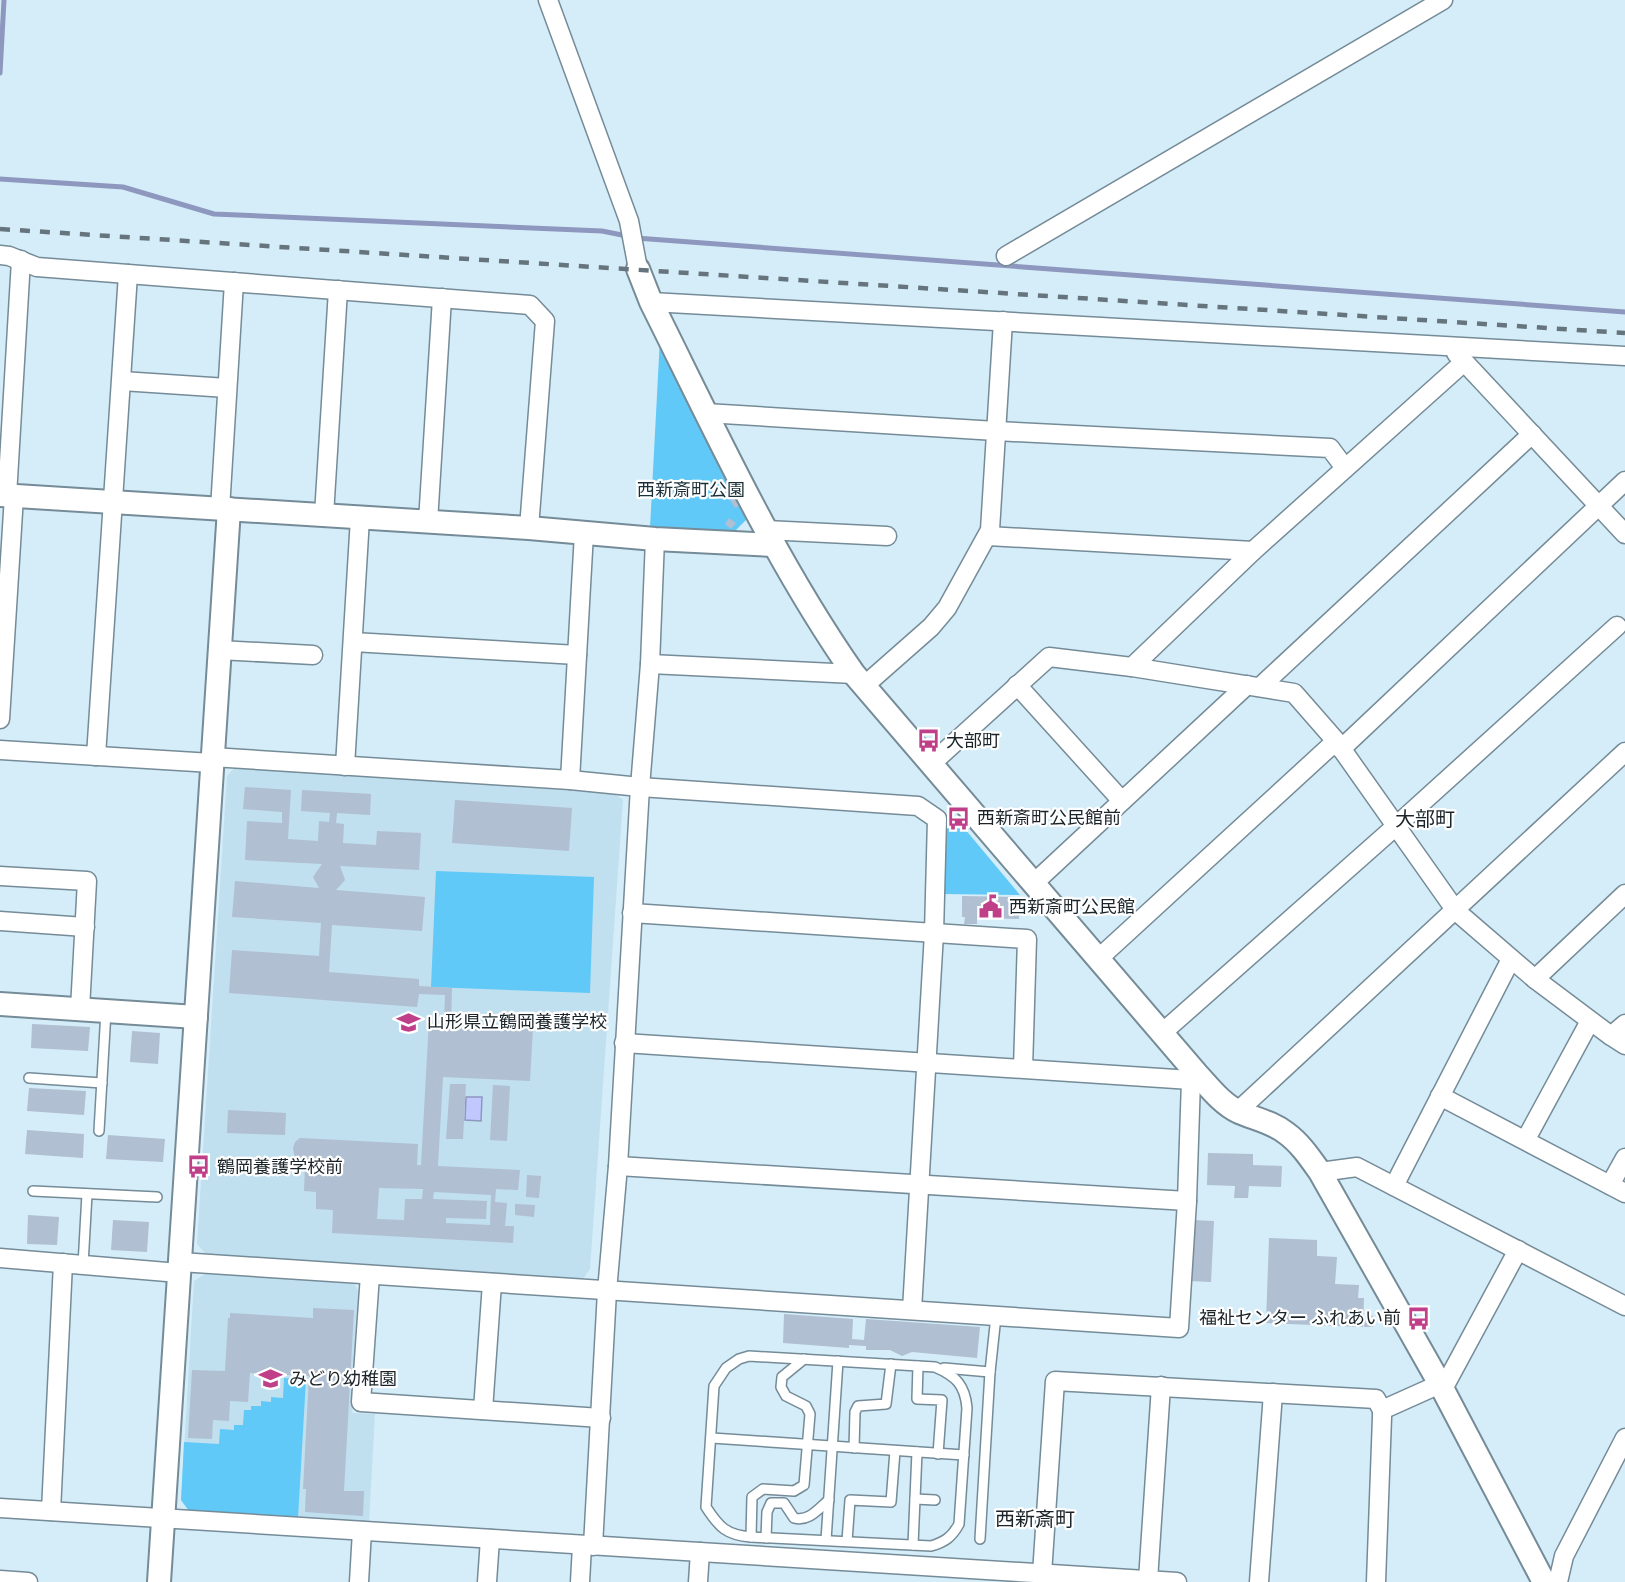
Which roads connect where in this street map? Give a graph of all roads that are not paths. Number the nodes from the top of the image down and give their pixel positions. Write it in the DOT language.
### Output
graph roads {
  1 [pos="548,0"];
  2 [pos="1443,0"];
  3 [pos="0,255"];
  4 [pos="1006,256"];
  5 [pos="21,260"];
  6 [pos="638,270"];
  7 [pos="128,274"];
  8 [pos="234,282"];
  9 [pos="338,290"];
  10 [pos="442,298"];
  11 [pos="651,302"];
  12 [pos="1003,321"];
  13 [pos="1450,346"];
  14 [pos="1625,356"];
  15 [pos="1464,362"];
  16 [pos="122,381"];
  17 [pos="227,388"];
  18 [pos="706,413"];
  19 [pos="996,431"];
  20 [pos="1532,434"];
  21 [pos="1345,468"];
  22 [pos="1625,480"];
  23 [pos="7,496"];
  24 [pos="114,502"];
  25 [pos="1598,505"];
  26 [pos="224,509"];
  27 [pos="324,515"];
  28 [pos="360,518"];
  29 [pos="428,522"];
  30 [pos="529,528"];
  31 [pos="584,533"];
  32 [pos="1625,534"];
  33 [pos="887,536"];
  34 [pos="987,536"];
  35 [pos="770,538"];
  36 [pos="655,539"];
  37 [pos="1253,551"];
  38 [pos="1617,626"];
  39 [pos="353,642"];
  40 [pos="219,650"];
  41 [pos="313,655"];
  42 [pos="577,655"];
  43 [pos="650,664"];
  44 [pos="1132,668"];
  45 [pos="859,680"];
  46 [pos="1017,685"];
  47 [pos="1253,686"];
  48 [pos="0,720"];
  49 [pos="1339,745"];
  50 [pos="0,750"];
  51 [pos="1625,752"];
  52 [pos="96,756"];
  53 [pos="212,760"];
  54 [pos="931,764"];
  55 [pos="345,766"];
  56 [pos="570,780"];
  57 [pos="640,787"];
  58 [pos="1122,801"];
  59 [pos="1396,826"];
  60 [pos="0,876"];
  61 [pos="1034,883"];
  62 [pos="1625,894"];
  63 [pos="1456,911"];
  64 [pos="632,913"];
  65 [pos="0,921"];
  66 [pos="85,927"];
  67 [pos="934,933"];
  68 [pos="1098,959"];
  69 [pos="1511,959"];
  70 [pos="1535,979"];
  71 [pos="0,1004"];
  72 [pos="80,1009"];
  73 [pos="106,1011"];
  74 [pos="196,1017"];
  75 [pos="1590,1021"];
  76 [pos="1625,1024"];
  77 [pos="1162,1034"];
  78 [pos="1618,1040"];
  79 [pos="624,1043"];
  80 [pos="925,1062"];
  81 [pos="1023,1068"];
  82 [pos="1194,1077"];
  83 [pos="29,1078"];
  84 [pos="102,1083"];
  85 [pos="1440,1096"];
  86 [pos="1238,1112"];
  87 [pos="99,1131"];
  88 [pos="1526,1139"];
  89 [pos="1625,1158"];
  90 [pos="618,1166"];
  91 [pos="1320,1172"];
  92 [pos="919,1185"];
  93 [pos="1394,1186"];
  94 [pos="1618,1189"];
  95 [pos="33,1191"];
  96 [pos="87,1194"];
  97 [pos="157,1197"];
  98 [pos="1187,1201"];
  99 [pos="1518,1250"];
  100 [pos="0,1258"];
  101 [pos="63,1263"];
  102 [pos="83,1265"];
  103 [pos="179,1267"];
  104 [pos="370,1275"];
  105 [pos="492,1283"];
  106 [pos="607,1291"];
  107 [pos="1625,1306"];
  108 [pos="912,1310"];
  109 [pos="996,1316"];
  110 [pos="804,1359"];
  111 [pos="838,1361"];
  112 [pos="891,1364"];
  113 [pos="918,1366"];
  114 [pos="935,1367"];
  115 [pos="990,1372"];
  116 [pos="1161,1386"];
  117 [pos="1441,1386"];
  118 [pos="1273,1393"];
  119 [pos="483,1410"];
  120 [pos="1382,1410"];
  121 [pos="601,1418"];
  122 [pos="712,1438"];
  123 [pos="1625,1438"];
  124 [pos="808,1444"];
  125 [pos="832,1447"];
  126 [pos="854,1448"];
  127 [pos="895,1451"];
  128 [pos="917,1452"];
  129 [pos="938,1454"];
  130 [pos="964,1455"];
  131 [pos="1617,1473"];
  132 [pos="915,1499"];
  133 [pos="829,1500"];
  134 [pos="935,1500"];
  135 [pos="0,1508"];
  136 [pos="51,1511"];
  137 [pos="164,1518"];
  138 [pos="362,1531"];
  139 [pos="751,1537"];
  140 [pos="766,1538"];
  141 [pos="489,1539"];
  142 [pos="980,1539"];
  143 [pos="826,1540"];
  144 [pos="847,1542"];
  145 [pos="913,1545"];
  146 [pos="587,1546"];
  147 [pos="700,1552"];
  148 [pos="951,1574"];
  149 [pos="1042,1574"];
  150 [pos="1554,1579"];
  151 [pos="0,1580"];
  152 [pos="1148,1580"];
  153 [pos="28,1582"];
  154 [pos="159,1582"];
  155 [pos="359,1582"];
  156 [pos="487,1582"];
  157 [pos="580,1582"];
  158 [pos="698,1582"];
  159 [pos="1177,1582"];
  160 [pos="1260,1582"];
  161 [pos="1376,1582"];
  162 [pos="1577,1582"];
  1 -- 6 [label="street"];
  2 -- 4 [label="street"];
  3 -- 5 [label="street"];
  5 -- 7 [label="street"];
  5 -- 23 [label="street"];
  6 -- 11 [label="street"];
  7 -- 8 [label="street"];
  7 -- 16 [label="street"];
  8 -- 9 [label="street"];
  8 -- 17 [label="street"];
  9 -- 10 [label="street"];
  9 -- 27 [label="street"];
  10 -- 29 [label="street"];
  10 -- 30 [label="street"];
  11 -- 12 [label="street"];
  11 -- 18 [label="street"];
  12 -- 13 [label="street"];
  12 -- 19 [label="street"];
  13 -- 14 [label="street"];
  13 -- 15 [label="street"];
  15 -- 20 [label="street"];
  15 -- 21 [label="street"];
  16 -- 17 [label="street"];
  16 -- 24 [label="street"];
  17 -- 26 [label="street"];
  18 -- 19 [label="street"];
  18 -- 35 [label="street"];
  19 -- 21 [label="street"];
  19 -- 34 [label="street"];
  20 -- 25 [label="street"];
  20 -- 47 [label="street"];
  21 -- 37 [label="street"];
  22 -- 25 [label="street"];
  23 -- 24 [label="street"];
  23 -- 48 [label="street"];
  24 -- 26 [label="street"];
  24 -- 52 [label="street"];
  25 -- 32 [label="street"];
  25 -- 49 [label="street"];
  26 -- 27 [label="street"];
  26 -- 40 [label="street"];
  27 -- 28 [label="street"];
  28 -- 29 [label="street"];
  28 -- 39 [label="street"];
  29 -- 30 [label="street"];
  30 -- 31 [label="street"];
  31 -- 36 [label="street"];
  31 -- 42 [label="street"];
  33 -- 35 [label="street"];
  34 -- 37 [label="street"];
  34 -- 45 [label="street"];
  35 -- 36 [label="street"];
  35 -- 45 [label="street"];
  36 -- 43 [label="street"];
  37 -- 44 [label="street"];
  38 -- 59 [label="street"];
  39 -- 42 [label="street"];
  39 -- 55 [label="street"];
  40 -- 41 [label="street"];
  40 -- 53 [label="street"];
  42 -- 56 [label="street"];
  43 -- 45 [label="street"];
  43 -- 57 [label="street"];
  44 -- 46 [label="street"];
  44 -- 47 [label="street"];
  45 -- 54 [label="street"];
  46 -- 54 [label="street"];
  46 -- 58 [label="street"];
  47 -- 49 [label="street"];
  47 -- 58 [label="street"];
  49 -- 59 [label="street"];
  49 -- 68 [label="street"];
  50 -- 52 [label="street"];
  51 -- 63 [label="street"];
  52 -- 53 [label="street"];
  53 -- 55 [label="street"];
  53 -- 74 [label="street"];
  54 -- 61 [label="street"];
  55 -- 56 [label="street"];
  56 -- 57 [label="street"];
  57 -- 64 [label="street"];
  57 -- 67 [label="street"];
  58 -- 61 [label="street"];
  59 -- 63 [label="street"];
  59 -- 77 [label="street"];
  60 -- 66 [label="street"];
  61 -- 68 [label="street"];
  62 -- 70 [label="street"];
  63 -- 69 [label="street"];
  63 -- 86 [label="street"];
  64 -- 67 [label="street"];
  64 -- 79 [label="street"];
  65 -- 66 [label="street"];
  66 -- 72 [label="street"];
  67 -- 80 [label="street"];
  67 -- 81 [label="street"];
  68 -- 77 [label="street"];
  69 -- 70 [label="street"];
  69 -- 85 [label="street"];
  70 -- 75 [label="street"];
  71 -- 72 [label="street"];
  72 -- 73 [label="street"];
  73 -- 74 [label="street"];
  73 -- 84 [label="lane"];
  74 -- 103 [label="street"];
  75 -- 78 [label="street"];
  75 -- 88 [label="street"];
  76 -- 78 [label="street"];
  77 -- 82 [label="street"];
  79 -- 80 [label="street"];
  79 -- 90 [label="street"];
  80 -- 81 [label="street"];
  80 -- 92 [label="street"];
  81 -- 82 [label="street"];
  82 -- 86 [label="street"];
  82 -- 98 [label="street"];
  83 -- 84 [label="lane"];
  84 -- 87 [label="lane"];
  85 -- 88 [label="street"];
  85 -- 93 [label="street"];
  86 -- 91 [label="street"];
  88 -- 94 [label="street"];
  89 -- 94 [label="street"];
  90 -- 92 [label="street"];
  90 -- 106 [label="street"];
  91 -- 93 [label="street"];
  91 -- 117 [label="street"];
  92 -- 98 [label="street"];
  92 -- 108 [label="street"];
  93 -- 99 [label="street"];
  95 -- 96 [label="lane"];
  96 -- 97 [label="lane"];
  96 -- 102 [label="lane"];
  98 -- 109 [label="street"];
  99 -- 107 [label="street"];
  99 -- 117 [label="street"];
  100 -- 101 [label="street"];
  101 -- 102 [label="street"];
  101 -- 136 [label="street"];
  102 -- 103 [label="street"];
  103 -- 104 [label="street"];
  103 -- 137 [label="street"];
  104 -- 105 [label="street"];
  104 -- 119 [label="street"];
  105 -- 106 [label="street"];
  105 -- 119 [label="street"];
  106 -- 108 [label="street"];
  106 -- 121 [label="street"];
  108 -- 109 [label="street"];
  109 -- 115 [label="lane"];
  110 -- 111 [label="lane"];
  110 -- 122 [label="lane"];
  110 -- 124 [label="lane"];
  111 -- 112 [label="lane"];
  111 -- 125 [label="lane"];
  112 -- 113 [label="lane"];
  112 -- 126 [label="lane"];
  113 -- 114 [label="lane"];
  113 -- 129 [label="lane"];
  114 -- 115 [label="lane"];
  114 -- 130 [label="lane"];
  115 -- 142 [label="lane"];
  116 -- 118 [label="street"];
  116 -- 149 [label="street"];
  116 -- 152 [label="street"];
  117 -- 120 [label="street"];
  117 -- 150 [label="street"];
  118 -- 120 [label="street"];
  118 -- 160 [label="street"];
  119 -- 121 [label="street"];
  120 -- 161 [label="street"];
  121 -- 146 [label="street"];
  122 -- 124 [label="lane"];
  122 -- 139 [label="lane"];
  123 -- 131 [label="street"];
  124 -- 125 [label="lane"];
  124 -- 139 [label="lane"];
  125 -- 126 [label="lane"];
  125 -- 133 [label="lane"];
  126 -- 127 [label="lane"];
  127 -- 128 [label="lane"];
  127 -- 144 [label="lane"];
  128 -- 129 [label="lane"];
  128 -- 132 [label="lane"];
  129 -- 130 [label="lane"];
  130 -- 145 [label="lane"];
  131 -- 150 [label="street"];
  132 -- 134 [label="lane"];
  132 -- 145 [label="lane"];
  133 -- 140 [label="lane"];
  133 -- 143 [label="lane"];
  135 -- 136 [label="street"];
  136 -- 137 [label="street"];
  137 -- 138 [label="street"];
  137 -- 154 [label="street"];
  138 -- 141 [label="street"];
  138 -- 155 [label="street"];
  139 -- 140 [label="lane"];
  140 -- 143 [label="lane"];
  141 -- 146 [label="street"];
  141 -- 156 [label="street"];
  143 -- 144 [label="lane"];
  144 -- 145 [label="lane"];
  146 -- 147 [label="street"];
  146 -- 157 [label="street"];
  147 -- 148 [label="street"];
  147 -- 158 [label="street"];
  148 -- 149 [label="street"];
  149 -- 152 [label="street"];
  150 -- 162 [label="street"];
  151 -- 153 [label="street"];
  152 -- 159 [label="street"];
}
